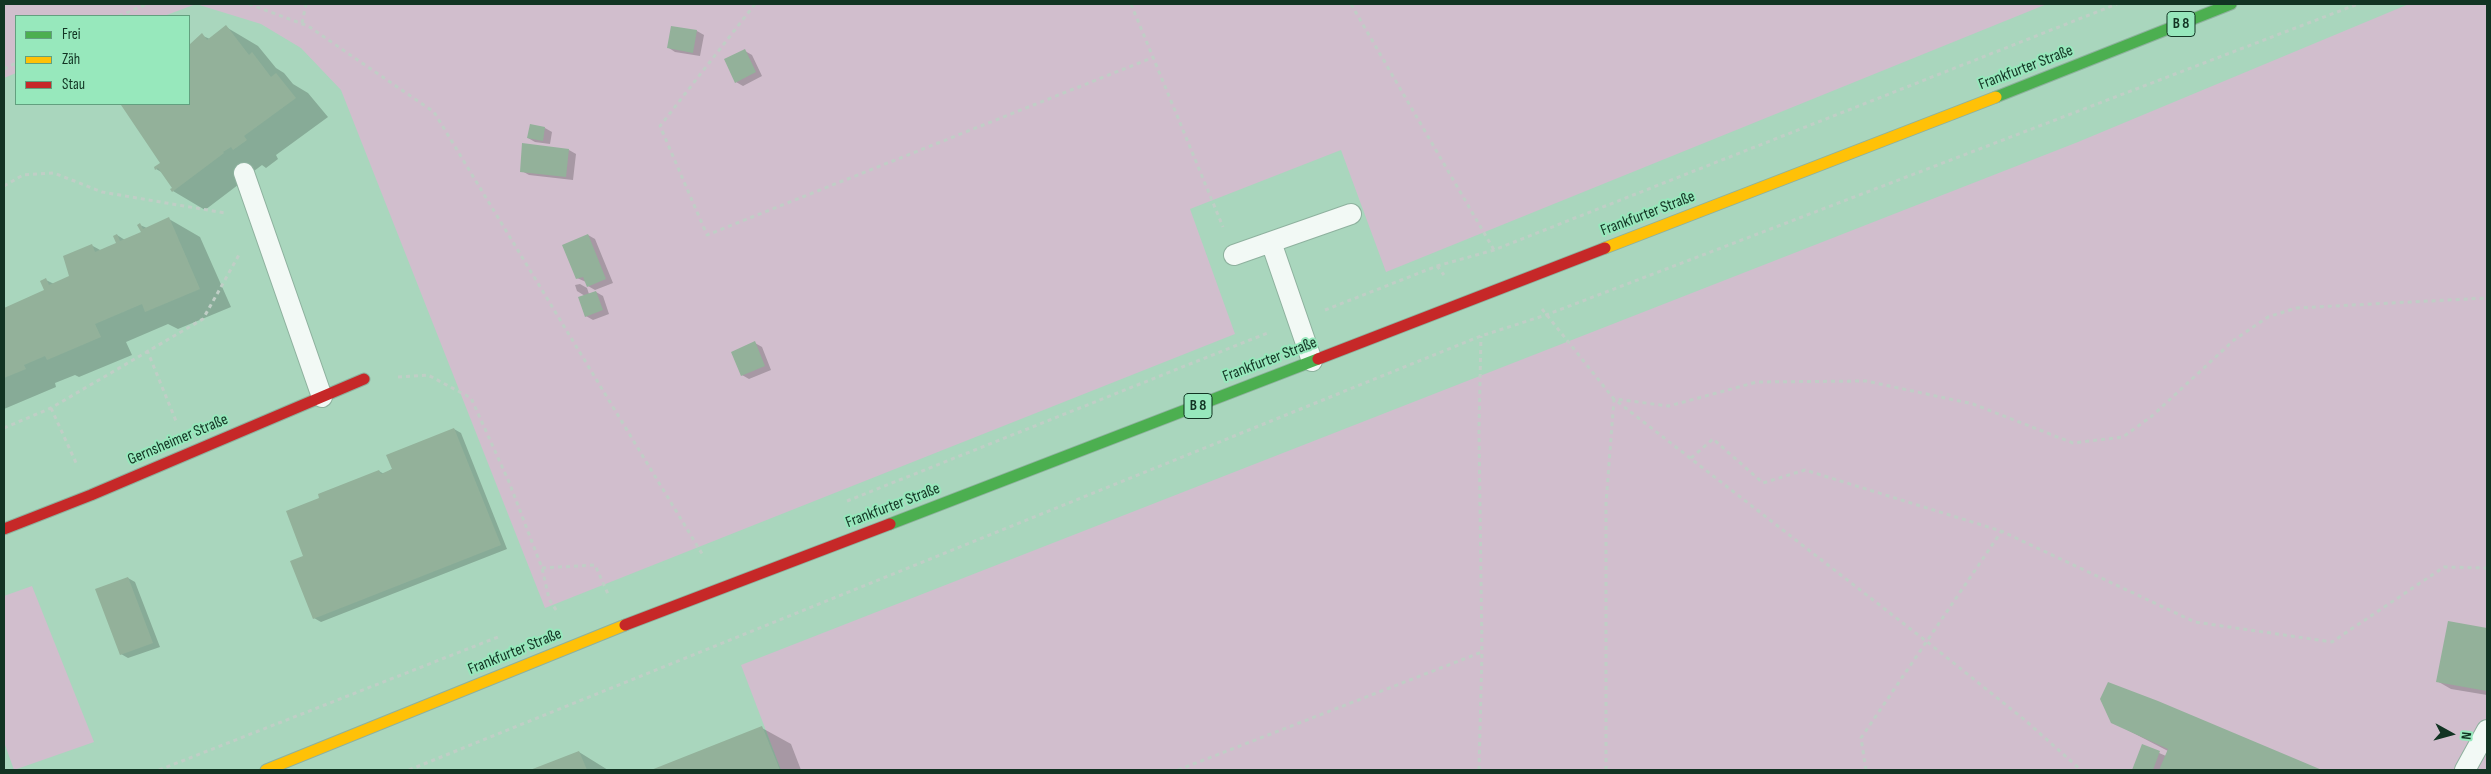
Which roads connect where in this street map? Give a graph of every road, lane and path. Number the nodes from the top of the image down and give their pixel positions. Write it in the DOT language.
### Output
graph roads {
  1 [pos="147,4"];
  2 [pos="249,4"];
  3 [pos="306,4"];
  4 [pos="755,4"];
  5 [pos="1131,4"];
  6 [pos="1351,4"];
  7 [pos="2116,4"];
  8 [pos="2230,4"];
  9 [pos="2358,4"];
  10 [pos="121,15"];
  11 [pos="302,23"];
  12 [pos="1154,57"];
  13 [pos="244,173"];
  14 [pos="4,186"];
  15 [pos="1351,214"];
  16 [pos="259,218"];
  17 [pos="1271,242"];
  18 [pos="1494,250"];
  19 [pos="1234,255"];
  20 [pos="1437,266"];
  21 [pos="1522,280"];
  22 [pos="2487,298"];
  23 [pos="1464,302"];
  24 [pos="1546,315"];
  25 [pos="1298,321"];
  26 [pos="1481,336"];
  27 [pos="147,350"];
  28 [pos="1312,361"];
  29 [pos="364,379"];
  30 [pos="322,396"];
  31 [pos="1614,399"];
  32 [pos="51,408"];
  33 [pos="4,428"];
  34 [pos="189,453"];
  35 [pos="1691,458"];
  36 [pos="90,495"];
  37 [pos="843,502"];
  38 [pos="4,529"];
  39 [pos="2001,531"];
  40 [pos="713,554"];
  41 [pos="704,557"];
  42 [pos="695,561"];
  43 [pos="542,568"];
  44 [pos="2487,568"];
  45 [pos="617,591"];
  46 [pos="608,594"];
  47 [pos="600,597"];
  48 [pos="566,610"];
  49 [pos="558,613"];
  50 [pos="548,617"];
  51 [pos="502,635"];
  52 [pos="1926,641"];
  53 [pos="1482,652"];
  54 [pos="2487,730"];
  55 [pos="159,770"];
  56 [pos="266,770"];
  57 [pos="409,770"];
  58 [pos="1178,770"];
  59 [pos="1479,770"];
  60 [pos="1606,770"];
  61 [pos="1866,770"];
  62 [pos="2081,770"];
  63 [pos="2465,770"];
  1 -- 10 [label="path"];
  2 -- 11 [label="path"];
  3 -- 11 [label="path"];
  4 -- 12 [label="path"];
  5 -- 12 [label="path"];
  6 -- 18 [label="path"];
  7 -- 18 [label="path"];
  8 -- 21 [label="main road, Frankfurter Straße / B 8"];
  9 -- 24 [label="path"];
  11 -- 41 [label="path"];
  12 -- 19 [label="path"];
  13 -- 16 [label="lane"];
  14 -- 16 [label="path"];
  15 -- 17 [label="lane"];
  16 -- 27 [label="path"];
  16 -- 30 [label="lane"];
  17 -- 19 [label="lane"];
  17 -- 25 [label="lane"];
  18 -- 20 [label="path"];
  18 -- 21 [label="path"];
  20 -- 23 [label="path"];
  20 -- 25 [label="path"];
  21 -- 23 [label="main road, Frankfurter Straße / B 8"];
  21 -- 24 [label="path"];
  22 -- 31 [label="path"];
  23 -- 26 [label="path"];
  23 -- 28 [label="main road, Frankfurter Straße / B 8"];
  24 -- 26 [label="path"];
  24 -- 31 [label="path"];
  25 -- 28 [label="lane"];
  25 -- 37 [label="path"];
  26 -- 53 [label="path"];
  26 -- 57 [label="path"];
  27 -- 32 [label="path"];
  27 -- 34 [label="path"];
  28 -- 56 [label="main road, Frankfurter Straße / B 8"];
  29 -- 30 [label="main road, Gernsheimer Straße"];
  29 -- 43 [label="path"];
  30 -- 34 [label="main road, Gernsheimer Straße"];
  31 -- 35 [label="path"];
  31 -- 60 [label="path"];
  32 -- 33 [label="path"];
  32 -- 36 [label="path"];
  34 -- 36 [label="main road, Gernsheimer Straße"];
  35 -- 39 [label="path"];
  35 -- 52 [label="path"];
  36 -- 38 [label="main road, Gernsheimer Straße"];
  39 -- 44 [label="path"];
  39 -- 52 [label="path"];
  40 -- 41 [label="path"];
  41 -- 42 [label="path"];
  43 -- 46 [label="path"];
  43 -- 49 [label="path"];
  45 -- 46 [label="path"];
  46 -- 47 [label="path"];
  48 -- 49 [label="path"];
  49 -- 50 [label="path"];
  51 -- 55 [label="path"];
  52 -- 61 [label="path"];
  52 -- 62 [label="path"];
  53 -- 58 [label="path"];
  53 -- 59 [label="path"];
  54 -- 63 [label="lane"];
}
